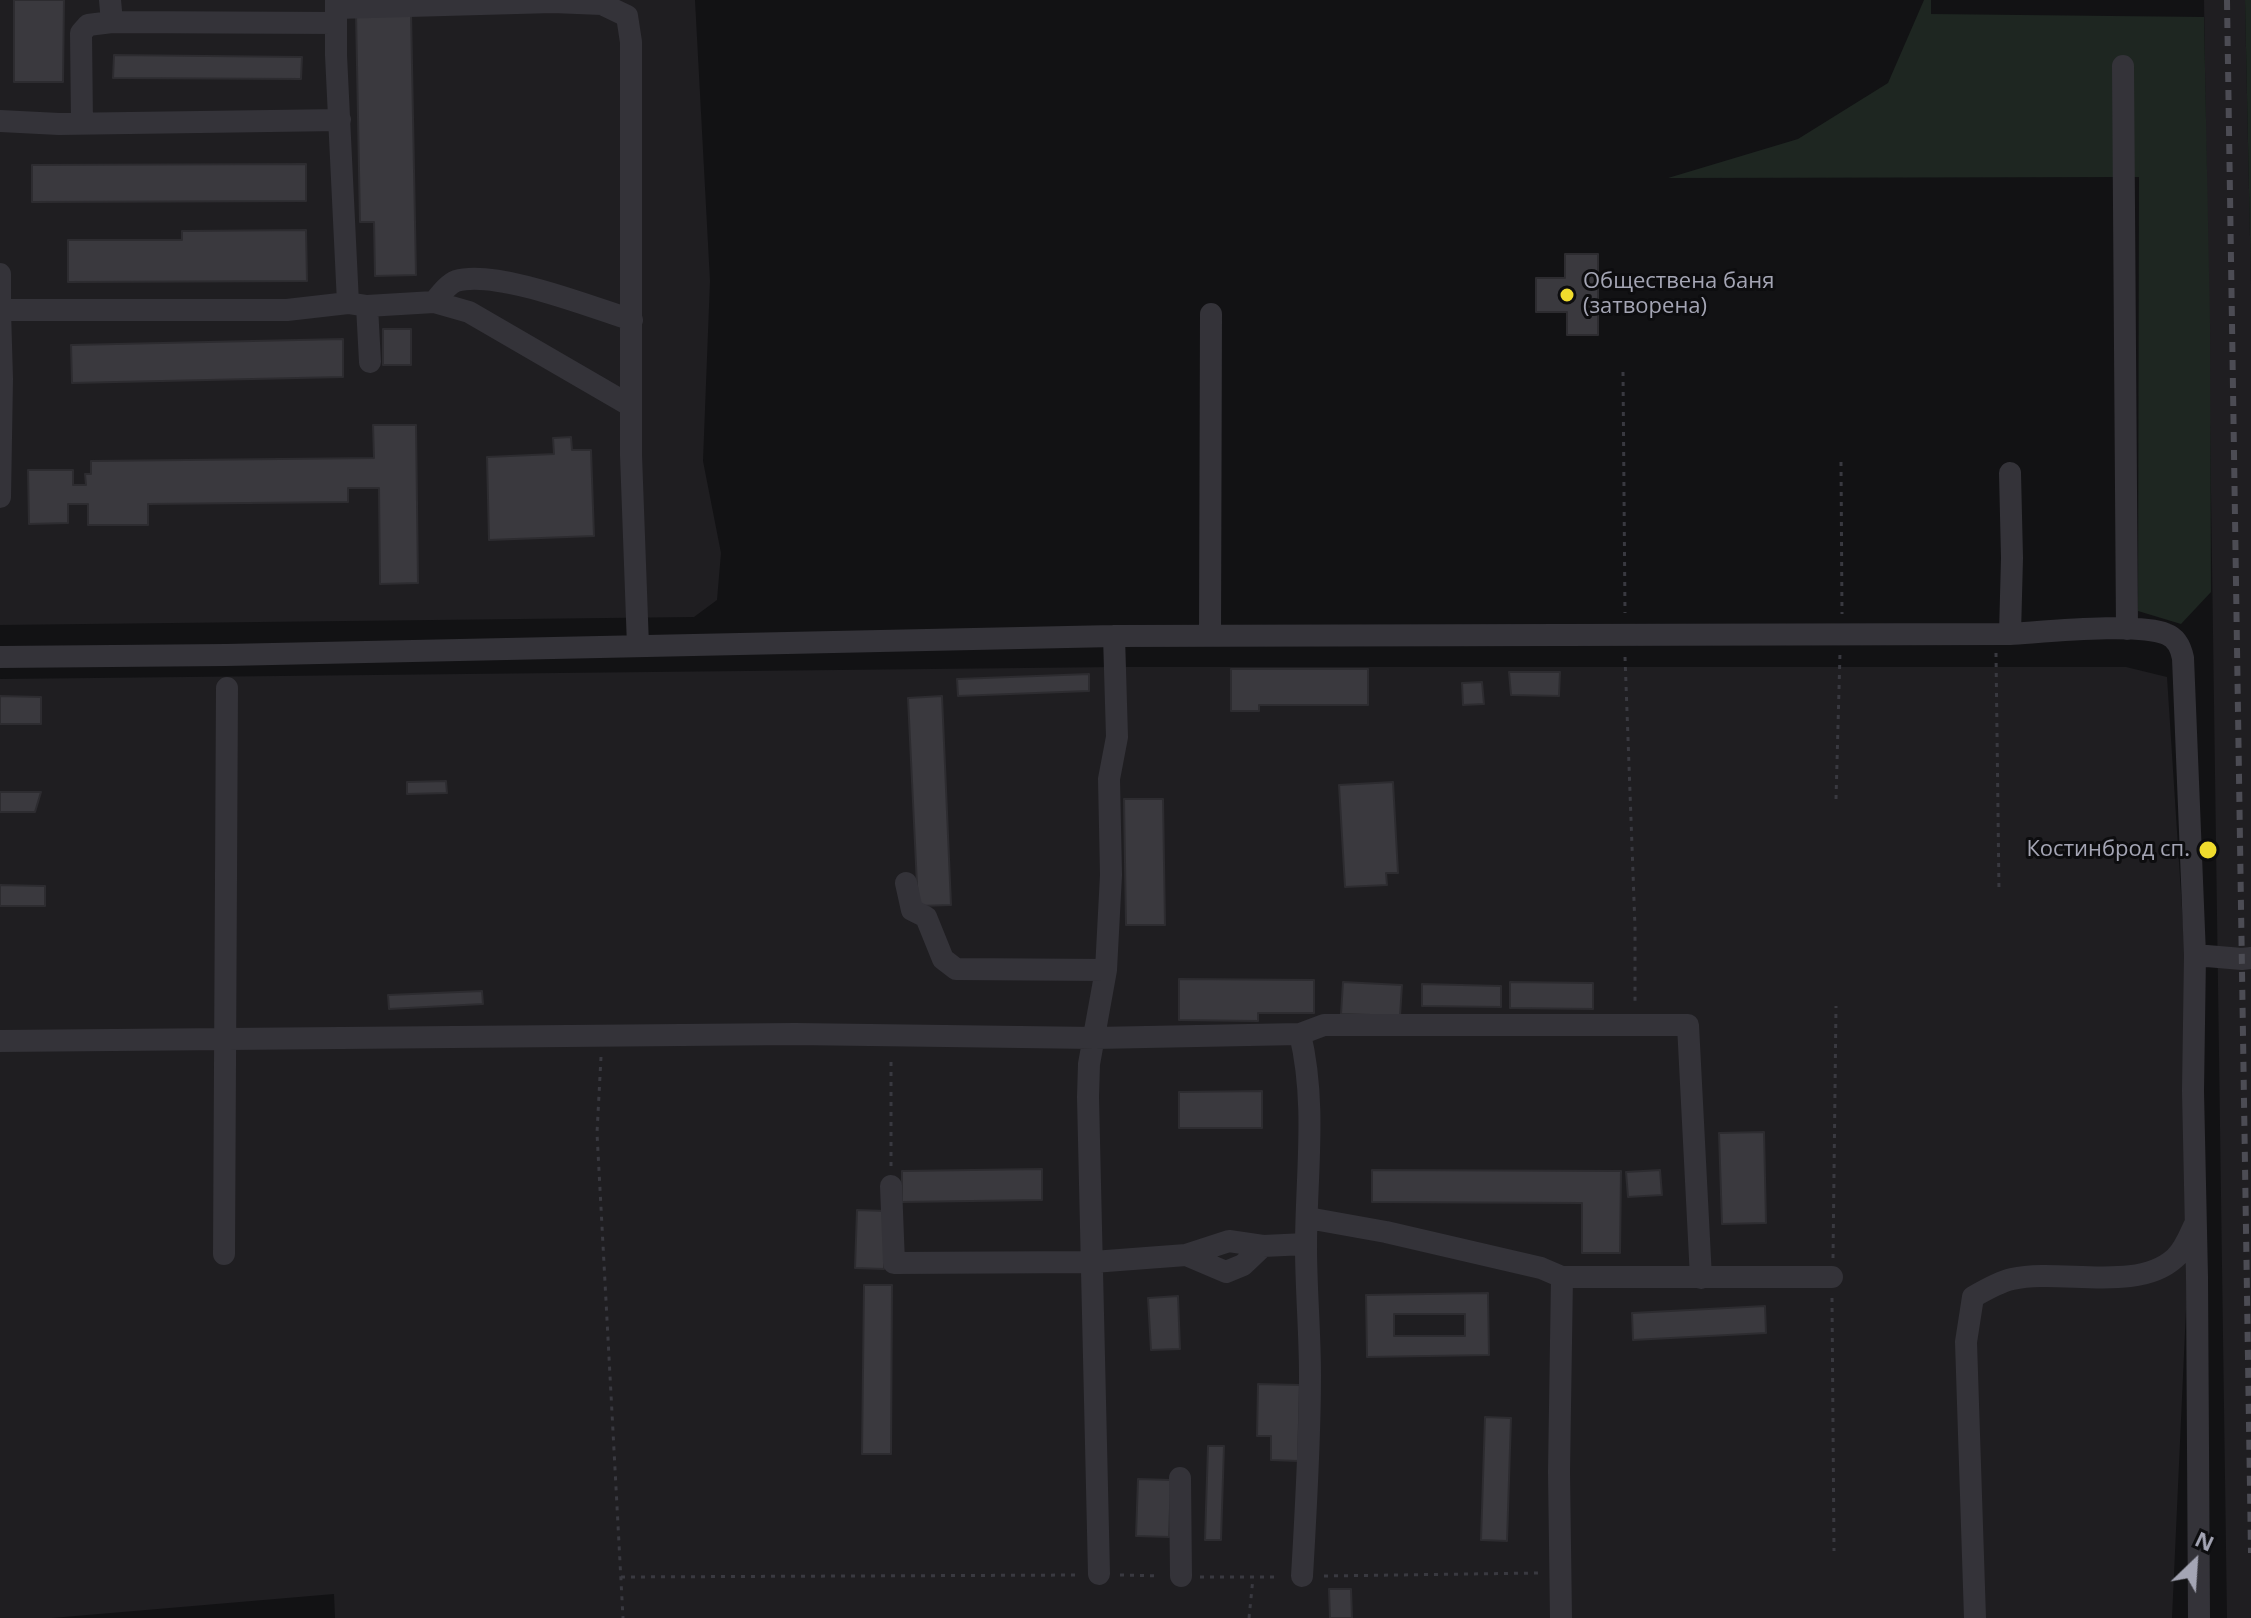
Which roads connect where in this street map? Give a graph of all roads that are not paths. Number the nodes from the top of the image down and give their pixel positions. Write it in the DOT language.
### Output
graph roads {
  1 [pos="336,10"];
  2 [pos="111,11"];
  3 [pos="2123,66"];
  4 [pos="340,120"];
  5 [pos="0,121"];
  6 [pos="82,123"];
  7 [pos="0,274"];
  8 [pos="434,302"];
  9 [pos="357,305"];
  10 [pos="0,310"];
  11 [pos="1211,314"];
  12 [pos="632,320"];
  13 [pos="370,362"];
  14 [pos="631,406"];
  15 [pos="2010,473"];
  16 [pos="0,497"];
  17 [pos="2127,629"];
  18 [pos="2003,634"];
  19 [pos="1210,635"];
  20 [pos="1114,636"];
  21 [pos="638,646"];
  22 [pos="0,657"];
  23 [pos="227,688"];
  24 [pos="906,883"];
  25 [pos="2195,955"];
  26 [pos="2251,958"];
  27 [pos="1106,970"];
  28 [pos="1300,1034"];
  29 [pos="225,1038"];
  30 [pos="1095,1038"];
  31 [pos="0,1041"];
  32 [pos="891,1186"];
  33 [pos="1308,1218"];
  34 [pos="2196,1221"];
  35 [pos="1306,1244"];
  36 [pos="224,1254"];
  37 [pos="1093,1262"];
  38 [pos="1562,1277"];
  39 [pos="1832,1277"];
  40 [pos="1701,1278"];
  41 [pos="1180,1478"];
  42 [pos="1099,1574"];
  43 [pos="1181,1576"];
  44 [pos="1302,1576"];
  45 [pos="1561,1618"];
  46 [pos="1975,1618"];
  47 [pos="2199,1618"];
  1 -- 2 [label="street"];
  1 -- 4 [label="street"];
  1 -- 12 [label="street"];
  2 -- 6 [label="street"];
  3 -- 17 [label="street"];
  4 -- 6 [label="street"];
  4 -- 9 [label="street"];
  5 -- 6 [label="street"];
  7 -- 10 [label="street"];
  8 -- 9 [label="street"];
  8 -- 12 [label="street"];
  8 -- 14 [label="street"];
  9 -- 10 [label="street"];
  9 -- 13 [label="street"];
  10 -- 16 [label="street"];
  11 -- 19 [label="street"];
  12 -- 14 [label="street"];
  14 -- 21 [label="street"];
  15 -- 18 [label="street"];
  17 -- 18 [label="street"];
  17 -- 25 [label="street"];
  18 -- 19 [label="street"];
  19 -- 20 [label="street"];
  20 -- 21 [label="street"];
  20 -- 27 [label="street"];
  21 -- 22 [label="street"];
  23 -- 29 [label="street"];
  24 -- 27 [label="street"];
  25 -- 26 [label="street"];
  25 -- 34 [label="street"];
  27 -- 30 [label="street"];
  28 -- 30 [label="street"];
  28 -- 33 [label="street"];
  28 -- 40 [label="street"];
  29 -- 30 [label="street"];
  29 -- 31 [label="street"];
  29 -- 36 [label="street"];
  30 -- 37 [label="street"];
  32 -- 37 [label="street"];
  33 -- 35 [label="street"];
  33 -- 38 [label="street"];
  34 -- 46 [label="street"];
  34 -- 47 [label="street"];
  35 -- 37 [label="street"];
  35 -- 44 [label="street"];
  37 -- 42 [label="street"];
  38 -- 40 [label="street"];
  38 -- 45 [label="street"];
  39 -- 40 [label="street"];
  41 -- 43 [label="street"];
}
